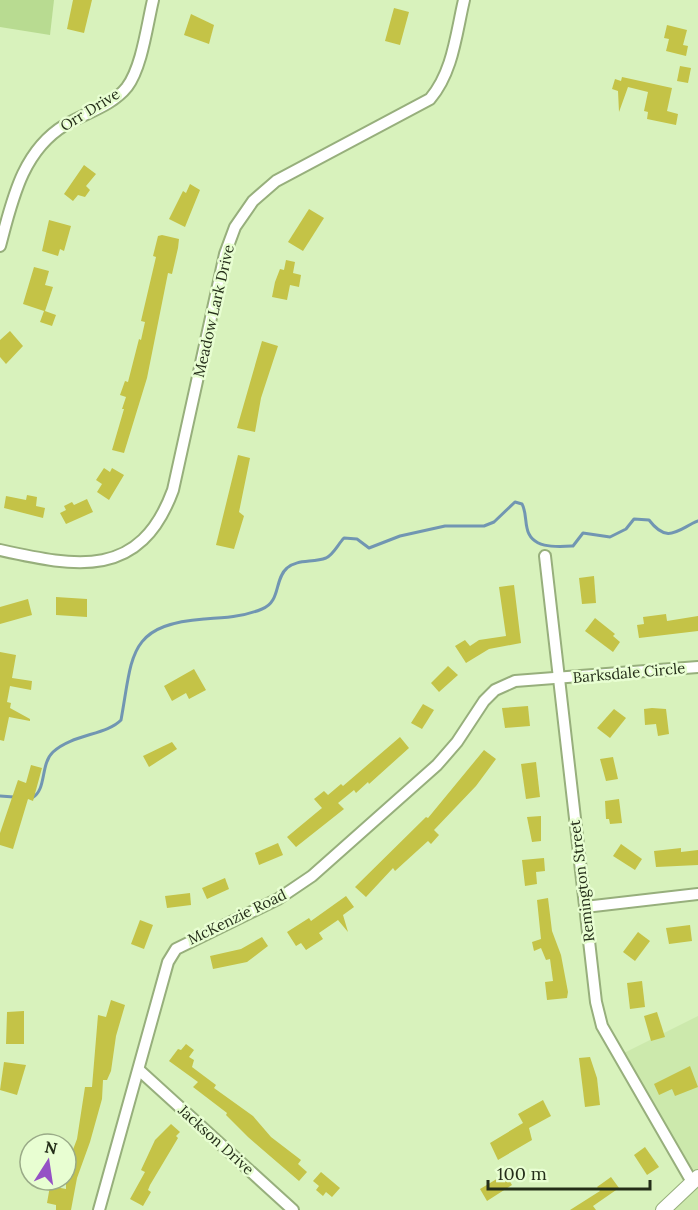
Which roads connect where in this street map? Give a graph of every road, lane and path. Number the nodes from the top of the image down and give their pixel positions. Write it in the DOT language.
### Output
graph roads {
  1 [pos="153,0"];
  2 [pos="464,0"];
  3 [pos="0,246"];
  4 [pos="0,550"];
  5 [pos="545,556"];
  6 [pos="698,667"];
  7 [pos="559,679"];
  8 [pos="698,894"];
  9 [pos="585,907"];
  10 [pos="139,1070"];
  11 [pos="695,1180"];
  12 [pos="99,1210"];
  13 [pos="293,1210"];
  14 [pos="663,1210"];
  1 -- 3 [label="street, Orr Drive"];
  2 -- 4 [label="street, Meadow Lark Drive"];
  5 -- 7 [label="street, Remington Street"];
  6 -- 7 [label="street, Barksdale Circle"];
  7 -- 9 [label="street, Remington Street"];
  7 -- 10 [label="street, McKenzie Road"];
  8 -- 9 [label="street"];
  9 -- 11 [label="street, Remington Street"];
  10 -- 12 [label="street, McKenzie Road"];
  10 -- 13 [label="street, Jackson Drive"];
  11 -- 14 [label="street"];
}
